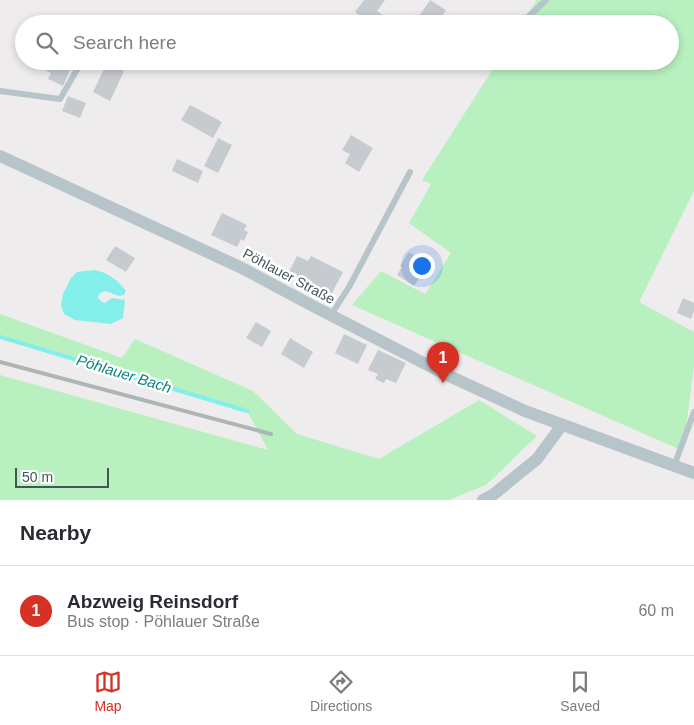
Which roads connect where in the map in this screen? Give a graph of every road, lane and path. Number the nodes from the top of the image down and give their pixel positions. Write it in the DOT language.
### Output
graph roads {
  1 [pos="546,0"];
  2 [pos="530,15"];
  3 [pos="77,70"];
  4 [pos="0,91"];
  5 [pos="0,156"];
  6 [pos="410,172"];
  7 [pos="331,315"];
  8 [pos="694,412"];
  9 [pos="562,425"];
  10 [pos="674,466"];
  11 [pos="694,474"];
  12 [pos="482,500"];
  1 -- 2 [label="lane"];
  3 -- 4 [label="lane"];
  5 -- 7 [label="street, Pöhlauer Straße"];
  6 -- 7 [label="lane"];
  7 -- 9 [label="street, Pöhlauer Straße"];
  8 -- 10 [label="lane"];
  9 -- 10 [label="street, Pöhlauer Straße"];
  9 -- 12 [label="street"];
  10 -- 11 [label="street, Pöhlauer Straße"];
}
